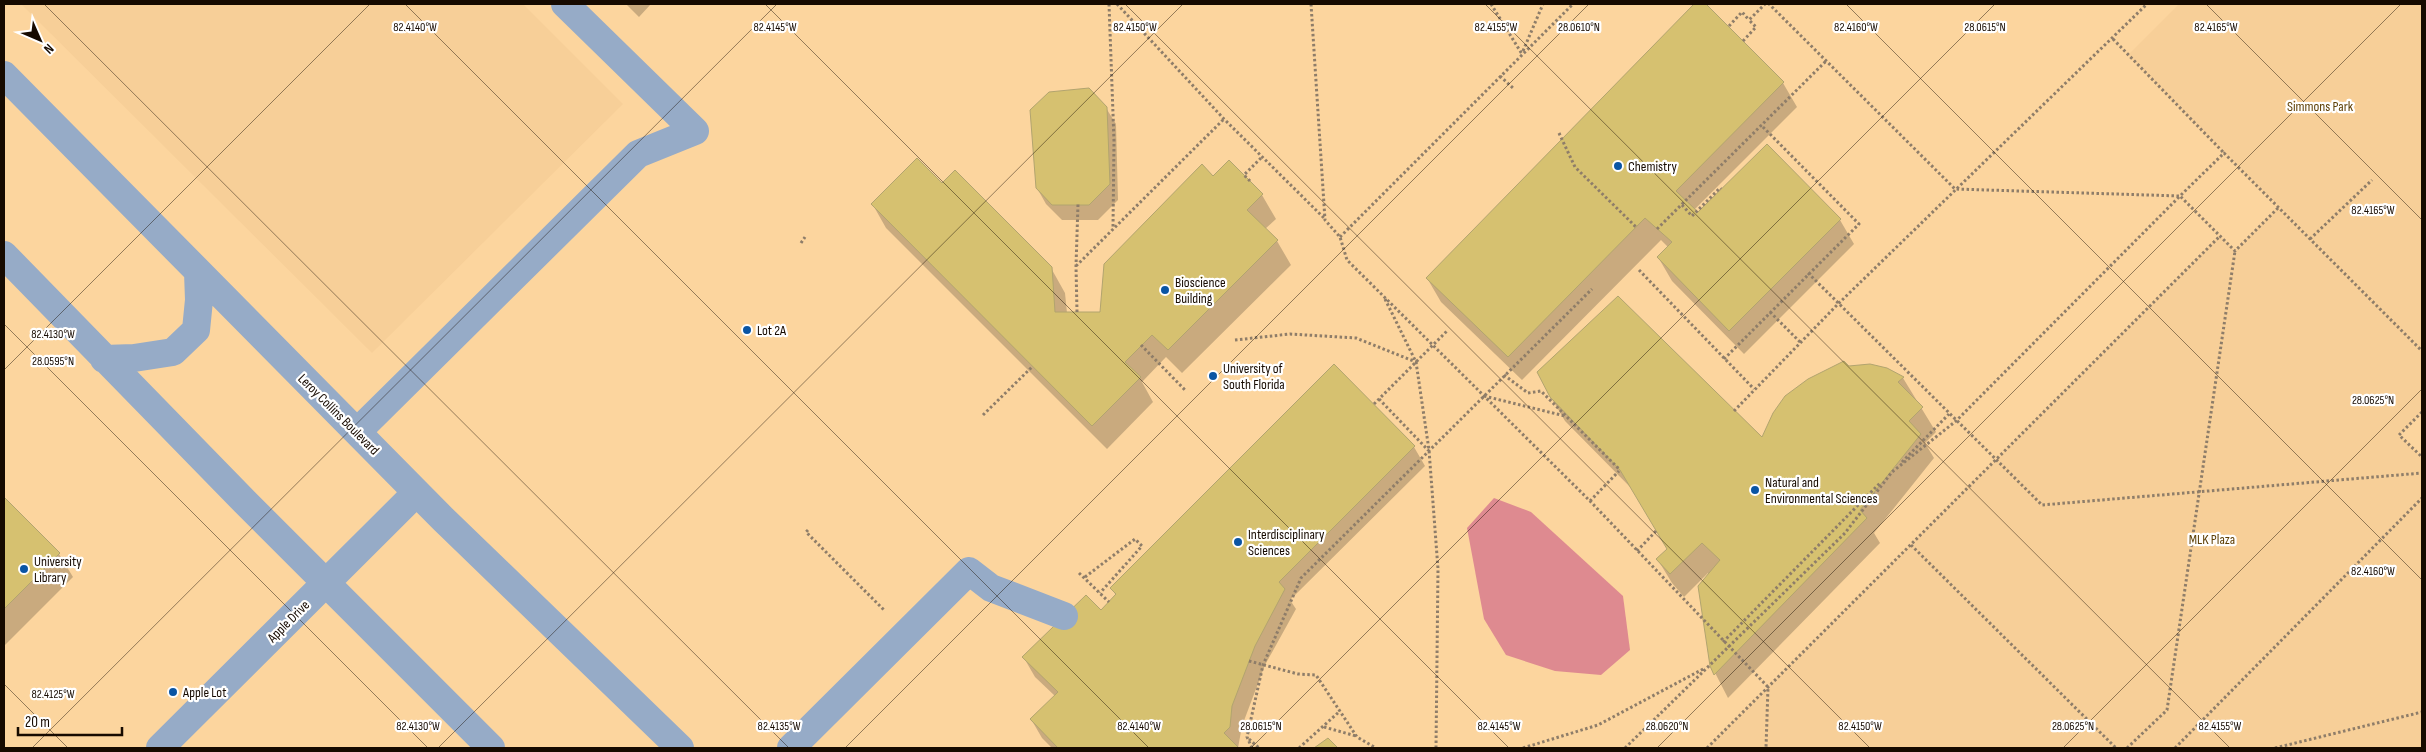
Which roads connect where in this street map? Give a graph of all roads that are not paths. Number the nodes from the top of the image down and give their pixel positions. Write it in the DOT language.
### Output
graph roads {
  1 [pos="565,4"];
  2 [pos="4,75"];
  3 [pos="4,255"];
  4 [pos="198,272"];
  5 [pos="104,359"];
  6 [pos="357,432"];
  7 [pos="416,492"];
  8 [pos="327,583"];
  9 [pos="1064,616"];
  10 [pos="160,748"];
  11 [pos="491,748"];
  12 [pos="680,748"];
  13 [pos="791,748"];
  1 -- 6 [label="street"];
  2 -- 4 [label="street, Leroy Collins Boulevard"];
  3 -- 5 [label="street"];
  4 -- 5 [label="street"];
  4 -- 6 [label="street, Leroy Collins Boulevard"];
  5 -- 8 [label="street"];
  6 -- 7 [label="street, Leroy Collins Boulevard"];
  7 -- 8 [label="street, Apple Drive"];
  7 -- 12 [label="street, Leroy Collins Boulevard"];
  8 -- 10 [label="street, Apple Drive"];
  8 -- 11 [label="street"];
  9 -- 13 [label="street"];
}
